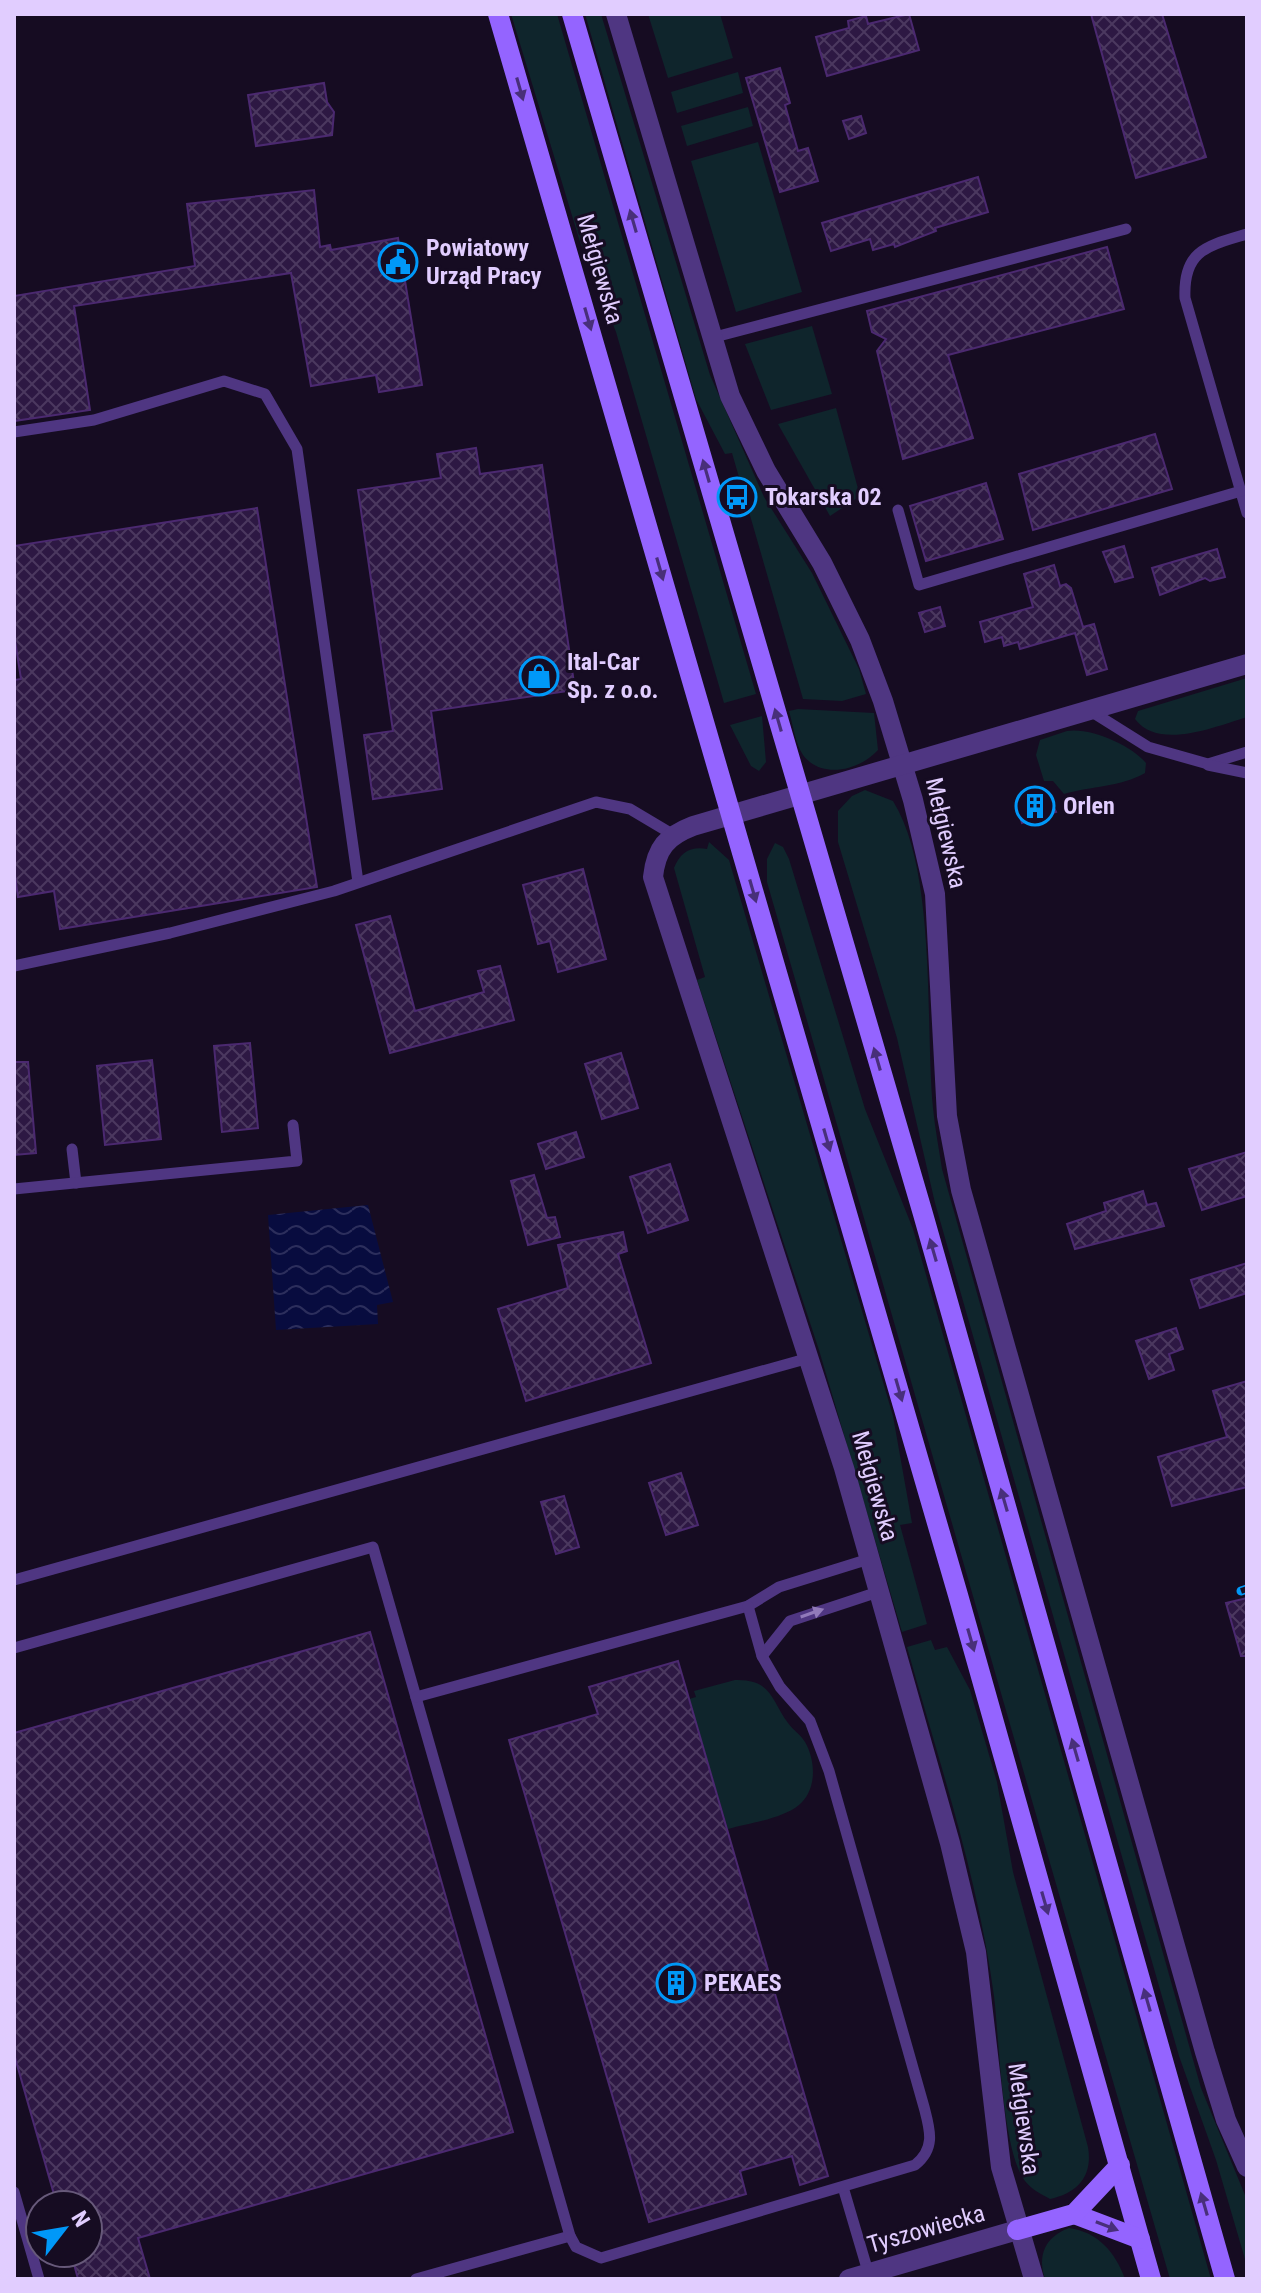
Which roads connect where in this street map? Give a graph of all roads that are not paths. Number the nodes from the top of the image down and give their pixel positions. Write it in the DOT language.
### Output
graph roads {
  1 [pos="498,14"];
  2 [pos="572,14"];
  3 [pos="616,14"];
  4 [pos="1126,229"];
  5 [pos="1247,234"];
  6 [pos="710,338"];
  7 [pos="14,432"];
  8 [pos="1241,491"];
  9 [pos="898,510"];
  10 [pos="1247,513"];
  11 [pos="1247,664"];
  12 [pos="1088,710"];
  13 [pos="1247,752"];
  14 [pos="1208,764"];
  15 [pos="902,765"];
  16 [pos="1247,773"];
  17 [pos="799,795"];
  18 [pos="731,816"];
  19 [pos="672,834"];
  20 [pos="358,882"];
  21 [pos="14,966"];
  22 [pos="293,1125"];
  23 [pos="72,1149"];
  24 [pos="76,1183"];
  25 [pos="14,1189"];
  26 [pos="809,1358"];
  27 [pos="869,1559"];
  28 [pos="14,1580"];
  29 [pos="878,1592"];
  30 [pos="748,1606"];
  31 [pos="14,1648"];
  32 [pos="762,1656"];
  33 [pos="416,1697"];
  34 [pos="1120,2165"];
  35 [pos="1247,2167"];
  36 [pos="843,2187"];
  37 [pos="14,2192"];
  38 [pos="1074,2214"];
  39 [pos="1017,2230"];
  40 [pos="570,2236"];
  41 [pos="1140,2239"];
  42 [pos="863,2277"];
  43 [pos="39,2279"];
  44 [pos="416,2279"];
  45 [pos="1034,2279"];
  46 [pos="1151,2279"];
  47 [pos="1225,2279"];
  1 -- 18 [label="main road, Mełgiewska, one-way"];
  17 -- 2 [label="main road, Mełgiewska, one-way"];
  3 -- 6 [label="street, Mełgiewska"];
  4 -- 6 [label="lane"];
  5 -- 8 [label="lane"];
  6 -- 15 [label="street, Mełgiewska"];
  7 -- 20 [label="lane"];
  8 -- 9 [label="lane"];
  8 -- 10 [label="lane"];
  11 -- 12 [label="street"];
  12 -- 14 [label="lane"];
  12 -- 15 [label="street"];
  13 -- 14 [label="lane"];
  14 -- 16 [label="lane"];
  15 -- 17 [label="street, Mełgiewska"];
  15 -- 35 [label="street, Mełgiewska"];
  17 -- 18 [label="street, Mełgiewska"];
  47 -- 17 [label="main road, Mełgiewska, one-way"];
  18 -- 19 [label="street, Mełgiewska"];
  18 -- 34 [label="main road, Mełgiewska, one-way"];
  19 -- 20 [label="lane"];
  19 -- 26 [label="street, Mełgiewska"];
  20 -- 21 [label="lane"];
  22 -- 24 [label="lane"];
  23 -- 24 [label="lane"];
  24 -- 25 [label="lane"];
  26 -- 27 [label="street, Mełgiewska"];
  26 -- 28 [label="lane"];
  27 -- 29 [label="street, Mełgiewska"];
  27 -- 30 [label="lane"];
  32 -- 29 [label="lane, one-way"];
  29 -- 39 [label="street, Mełgiewska"];
  30 -- 32 [label="lane"];
  30 -- 33 [label="lane"];
  31 -- 33 [label="lane"];
  32 -- 36 [label="lane"];
  33 -- 40 [label="lane"];
  34 -- 38 [label="main road"];
  34 -- 41 [label="main road, Mełgiewska"];
  36 -- 40 [label="lane"];
  36 -- 42 [label="lane"];
  37 -- 43 [label="lane"];
  38 -- 39 [label="main road"];
  38 -- 41 [label="main road, one-way"];
  39 -- 42 [label="street, Tyszowiecka"];
  39 -- 45 [label="street, Mełgiewska"];
  40 -- 44 [label="lane"];
  41 -- 46 [label="main road, Mełgiewska"];
}
